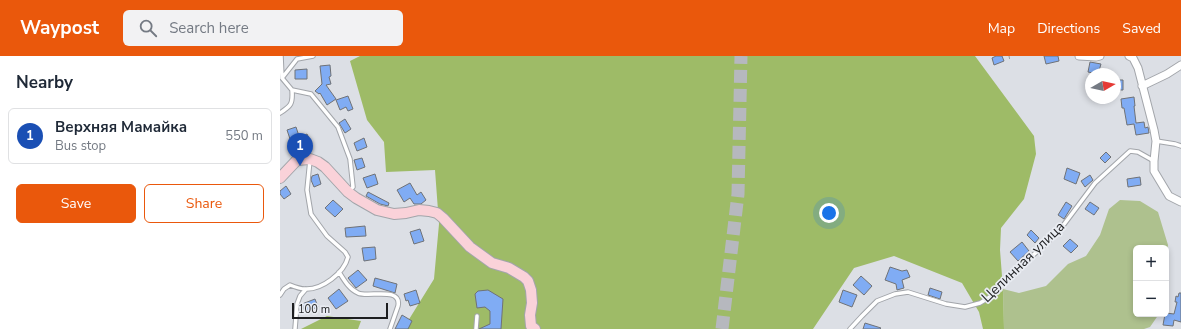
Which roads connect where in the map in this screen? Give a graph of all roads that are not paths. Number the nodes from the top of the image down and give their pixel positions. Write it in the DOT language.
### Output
graph roads {
  1 [pos="281,56"];
  2 [pos="313,56"];
  3 [pos="1079,56"];
  4 [pos="1100,56"];
  5 [pos="1129,56"];
  6 [pos="1181,65"];
  7 [pos="282,78"];
  8 [pos="1142,86"];
  9 [pos="292,90"];
  10 [pos="280,113"];
  11 [pos="1156,141"];
  12 [pos="1181,146"];
  13 [pos="310,159"];
  14 [pos="1154,161"];
  15 [pos="280,178"];
  16 [pos="348,192"];
  17 [pos="1181,202"];
  18 [pos="339,272"];
  19 [pos="306,289"];
  20 [pos="280,295"];
  21 [pos="478,316"];
  22 [pos="531,328"];
  23 [pos="295,329"];
  24 [pos="390,329"];
  25 [pos="476,329"];
  26 [pos="850,329"];
  1 -- 7 [label="lane"];
  2 -- 7 [label="lane"];
  3 -- 4 [label="street"];
  5 -- 8 [label="street"];
  6 -- 8 [label="street"];
  7 -- 9 [label="lane"];
  8 -- 11 [label="street"];
  9 -- 10 [label="lane"];
  9 -- 16 [label="lane"];
  11 -- 12 [label="lane"];
  11 -- 14 [label="street"];
  13 -- 15 [label="street"];
  13 -- 16 [label="street"];
  13 -- 18 [label="lane"];
  14 -- 17 [label="street"];
  14 -- 26 [label="lane, Целинная улица"];
  16 -- 22 [label="street"];
  18 -- 19 [label="lane"];
  18 -- 24 [label="lane"];
  19 -- 20 [label="lane"];
  19 -- 23 [label="lane"];
  21 -- 25 [label="lane"];
}
